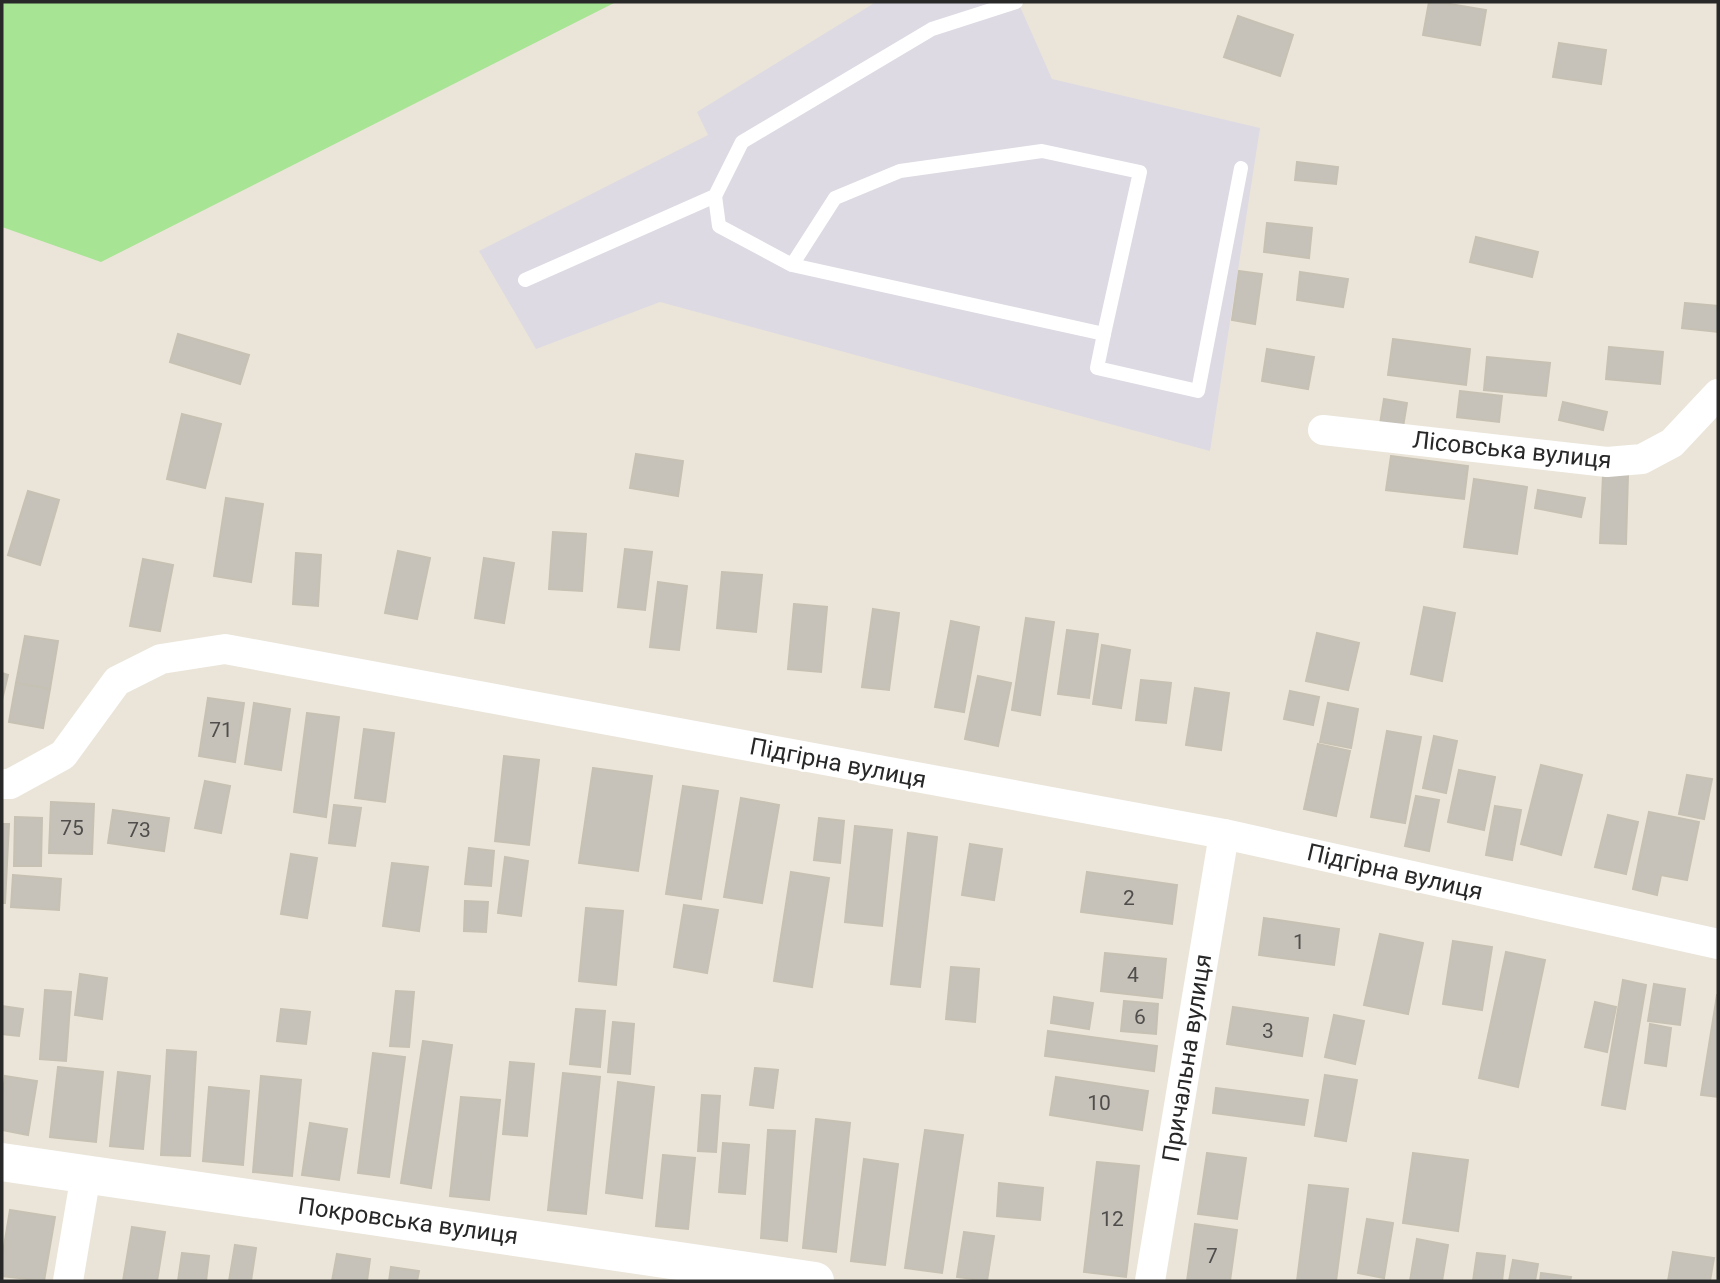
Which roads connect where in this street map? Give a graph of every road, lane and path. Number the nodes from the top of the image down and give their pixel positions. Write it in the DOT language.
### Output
graph roads {
  1 [pos="1016,2"];
  2 [pos="1241,168"];
  3 [pos="715,197"];
  4 [pos="792,265"];
  5 [pos="526,280"];
  6 [pos="1104,334"];
  7 [pos="1718,394"];
  8 [pos="1324,430"];
  9 [pos="2,784"];
  10 [pos="1224,834"];
  11 [pos="1718,944"];
  12 [pos="2,1162"];
  13 [pos="86,1174"];
  14 [pos="68,1281"];
  15 [pos="815,1281"];
  16 [pos="1150,1281"];
  1 -- 3 [label="lane"];
  2 -- 6 [label="lane"];
  3 -- 4 [label="lane"];
  3 -- 5 [label="lane"];
  4 -- 6 [label="lane"];
  4 -- 6 [label="lane"];
  7 -- 8 [label="street, Лісовська вулиця"];
  9 -- 10 [label="street, Підгірна вулиця"];
  10 -- 11 [label="street, Підгірна вулиця"];
  10 -- 16 [label="street, Причальна вулиця"];
  12 -- 13 [label="street, Покровська вулиця"];
  13 -- 14 [label="street"];
  13 -- 15 [label="street, Покровська вулиця"];
}
